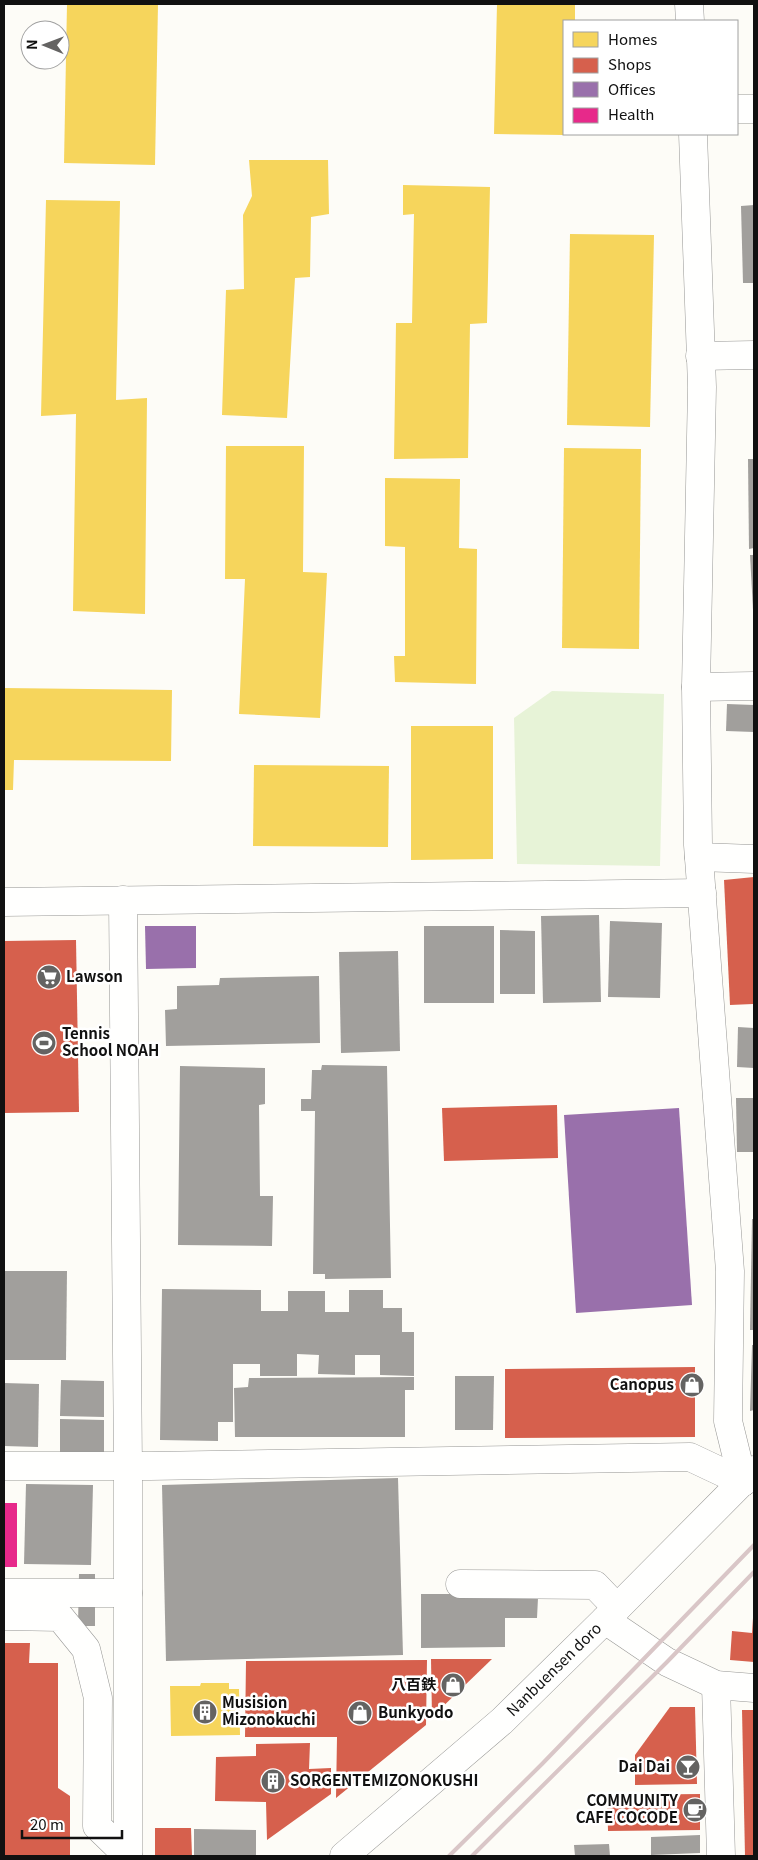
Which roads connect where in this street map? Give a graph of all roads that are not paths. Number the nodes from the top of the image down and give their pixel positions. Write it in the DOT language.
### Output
graph roads {
  1 [pos="689,4"];
  2 [pos="690,20"];
  3 [pos="738,109"];
  4 [pos="754,109"];
  5 [pos="693,135"];
  6 [pos="754,355"];
  7 [pos="700,356"];
  8 [pos="754,686"];
  9 [pos="696,687"];
  10 [pos="699,858"];
  11 [pos="754,859"];
  12 [pos="702,893"];
  13 [pos="123,900"];
  14 [pos="4,902"];
  15 [pos="4,1466"];
  16 [pos="128,1466"];
  17 [pos="748,1476"];
  18 [pos="460,1584"];
  19 [pos="4,1593"];
  20 [pos="128,1594"];
  21 [pos="611,1614"];
  22 [pos="4,1616"];
  23 [pos="716,1685"];
  24 [pos="754,1688"];
  25 [pos="128,1856"];
  26 [pos="344,1856"];
  27 [pos="721,1856"];
  1 -- 2 [label="street"];
  3 -- 4 [label="street"];
  5 -- 7 [label="street"];
  6 -- 7 [label="street"];
  7 -- 9 [label="street"];
  8 -- 9 [label="street"];
  9 -- 10 [label="street"];
  10 -- 11 [label="street"];
  10 -- 12 [label="street"];
  12 -- 13 [label="street"];
  12 -- 17 [label="street"];
  13 -- 14 [label="street"];
  13 -- 16 [label="street"];
  15 -- 16 [label="street"];
  16 -- 17 [label="street"];
  16 -- 20 [label="street"];
  17 -- 21 [label="street, Nanbuensen doro"];
  18 -- 21 [label="street"];
  19 -- 20 [label="street"];
  20 -- 25 [label="street"];
  21 -- 23 [label="street"];
  21 -- 26 [label="street, Nanbuensen doro"];
  22 -- 25 [label="street"];
  23 -- 24 [label="street"];
  23 -- 27 [label="street"];
}
